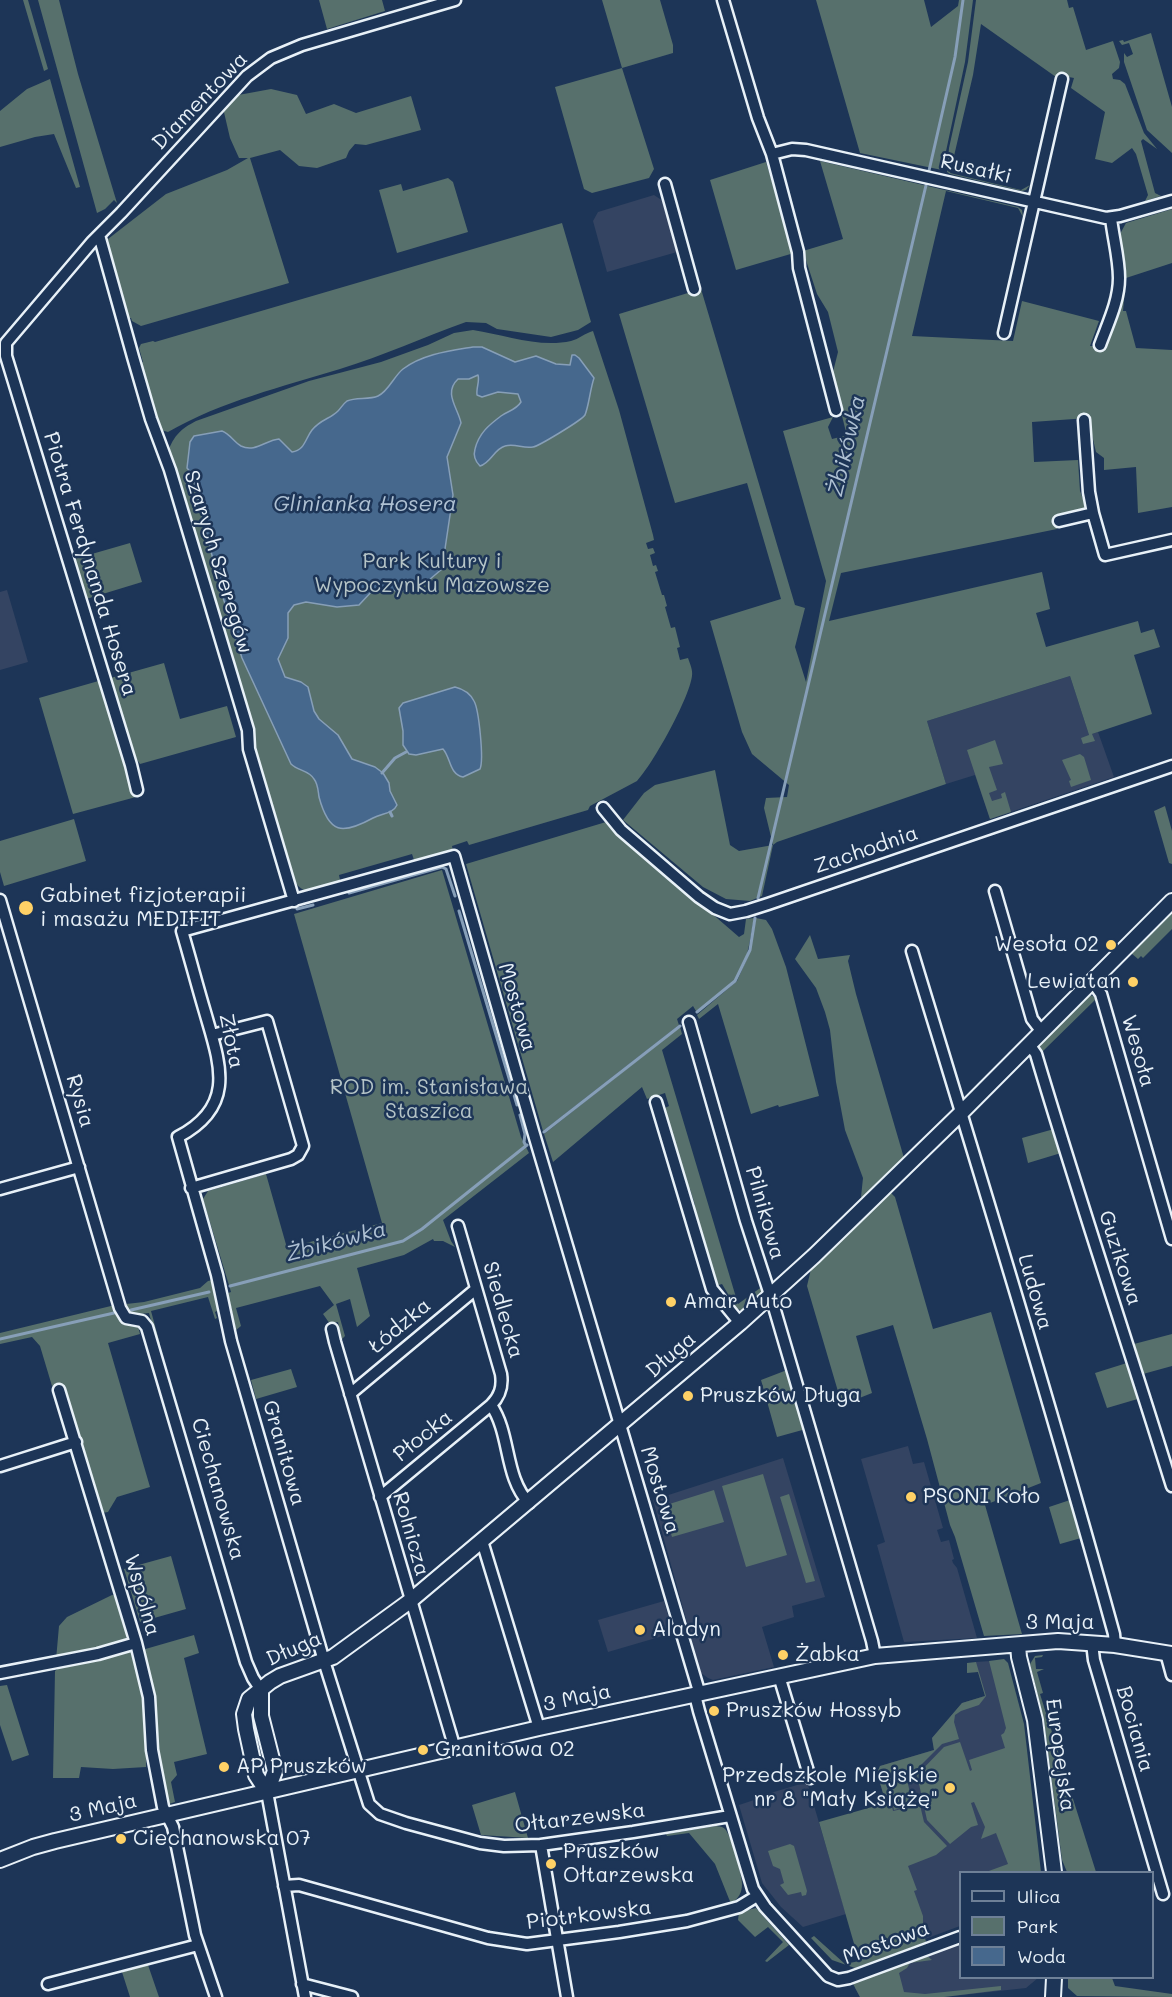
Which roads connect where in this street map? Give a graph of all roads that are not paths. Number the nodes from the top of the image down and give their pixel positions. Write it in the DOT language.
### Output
graph roads {
  1 [pos="455,0"];
  2 [pos="723,0"];
  3 [pos="1062,78"];
  4 [pos="772,154"];
  5 [pos="666,184"];
  6 [pos="1034,201"];
  7 [pos="1172,201"];
  8 [pos="1111,218"];
  9 [pos="99,235"];
  10 [pos="694,289"];
  11 [pos="1004,333"];
  12 [pos="1100,345"];
  13 [pos="5,350"];
  14 [pos="836,410"];
  15 [pos="1084,420"];
  16 [pos="1094,517"];
  17 [pos="1059,521"];
  18 [pos="1172,540"];
  19 [pos="1172,766"];
  20 [pos="137,790"];
  21 [pos="603,808"];
  22 [pos="995,891"];
  23 [pos="0,900"];
  24 [pos="294,901"];
  25 [pos="1172,901"];
  26 [pos="912,951"];
  27 [pos="1092,981"];
  28 [pos="689,1022"];
  29 [pos="1042,1032"];
  30 [pos="212,1035"];
  31 [pos="1029,1044"];
  32 [pos="656,1102"];
  33 [pos="960,1113"];
  34 [pos="180,1144"];
  35 [pos="79,1167"];
  36 [pos="191,1188"];
  37 [pos="0,1190"];
  38 [pos="458,1226"];
  39 [pos="1172,1239"];
  40 [pos="476,1288"];
  41 [pos="770,1297"];
  42 [pos="122,1314"];
  43 [pos="740,1323"];
  44 [pos="332,1329"];
  45 [pos="59,1390"];
  46 [pos="350,1394"];
  47 [pos="491,1405"];
  48 [pos="621,1425"];
  49 [pos="75,1442"];
  50 [pos="0,1466"];
  51 [pos="1172,1486"];
  52 [pos="380,1497"];
  53 [pos="529,1503"];
  54 [pos="482,1541"];
  55 [pos="410,1601"];
  56 [pos="136,1643"];
  57 [pos="1092,1643"];
  58 [pos="1018,1645"];
  59 [pos="1115,1645"];
  60 [pos="1169,1654"];
  61 [pos="875,1656"];
  62 [pos="324,1661"];
  63 [pos="0,1673"];
  64 [pos="1172,1675"];
  65 [pos="779,1676"];
  66 [pos="261,1690"];
  67 [pos="697,1693"];
  68 [pos="539,1728"];
  69 [pos="455,1749"];
  70 [pos="358,1771"];
  71 [pos="810,1778"];
  72 [pos="267,1792"];
  73 [pos="167,1815"];
  74 [pos="730,1816"];
  75 [pos="541,1845"];
  76 [pos="0,1860"];
  77 [pos="1054,1871"];
  78 [pos="284,1886"];
  79 [pos="1163,1894"];
  80 [pos="757,1896"];
  81 [pos="959,1937"];
  82 [pos="557,1940"];
  83 [pos="198,1945"];
  84 [pos="1054,1979"];
  85 [pos="48,1984"];
  86 [pos="302,1984"];
  87 [pos="216,1997"];
  88 [pos="305,1997"];
  89 [pos="352,1997"];
  90 [pos="567,1997"];
  91 [pos="1053,1997"];
  1 -- 9 [label="street, Diamentowa"];
  2 -- 4 [label="street"];
  3 -- 6 [label="street"];
  4 -- 6 [label="street, Rusałki"];
  4 -- 14 [label="street"];
  5 -- 10 [label="street"];
  6 -- 8 [label="street, Rusałki"];
  6 -- 11 [label="street"];
  7 -- 8 [label="street, Rusałki"];
  8 -- 12 [label="street"];
  9 -- 13 [label="street, Diamentowa"];
  9 -- 24 [label="street, Szarych Szeregów"];
  13 -- 20 [label="street, Piotra Ferdynanda Hosera"];
  15 -- 16 [label="street"];
  16 -- 17 [label="street"];
  16 -- 18 [label="street"];
  19 -- 21 [label="street, Zachodnia"];
  22 -- 29 [label="street"];
  23 -- 35 [label="street, Rysia"];
  24 -- 30 [label="street, Złota"];
  24 -- 48 [label="street, Mostowa"];
  25 -- 27 [label="street, Długa"];
  26 -- 33 [label="street, Ludowa"];
  27 -- 29 [label="street, Długa"];
  27 -- 39 [label="street, Wesoła"];
  28 -- 41 [label="street, Pilnikowa"];
  29 -- 31 [label="street, Długa"];
  30 -- 34 [label="street, Złota"];
  30 -- 36 [label="street"];
  31 -- 33 [label="street, Długa"];
  31 -- 51 [label="street, Guzikowa"];
  32 -- 43 [label="street"];
  33 -- 41 [label="street, Długa"];
  33 -- 59 [label="street, Ludowa"];
  34 -- 36 [label="street, Granitowa"];
  35 -- 37 [label="street"];
  35 -- 42 [label="street, Rysia"];
  36 -- 62 [label="street, Granitowa"];
  38 -- 40 [label="street, Siedlecka"];
  40 -- 46 [label="street, Łódzka"];
  40 -- 47 [label="street, Siedlecka"];
  41 -- 43 [label="street, Długa"];
  41 -- 61 [label="street, Pilnikowa"];
  42 -- 66 [label="street, Ciechanowska"];
  43 -- 48 [label="street, Długa"];
  44 -- 46 [label="street, Rolnicza"];
  45 -- 49 [label="street, Wspólna"];
  46 -- 52 [label="street, Rolnicza"];
  47 -- 52 [label="street, Płocka"];
  47 -- 53 [label="street"];
  48 -- 53 [label="street, Długa"];
  48 -- 67 [label="street, Mostowa"];
  49 -- 50 [label="street"];
  49 -- 56 [label="street, Wspólna"];
  52 -- 55 [label="street, Rolnicza"];
  53 -- 54 [label="street, Długa"];
  54 -- 55 [label="street, Długa"];
  54 -- 68 [label="street"];
  55 -- 62 [label="street, Długa"];
  55 -- 69 [label="street, Rolnicza"];
  56 -- 63 [label="street"];
  56 -- 73 [label="street, Wspólna"];
  57 -- 58 [label="street, 3 Maja"];
  57 -- 59 [label="street, 3 Maja"];
  57 -- 79 [label="street, Bociania"];
  58 -- 61 [label="street, 3 Maja"];
  58 -- 77 [label="street, Europejska"];
  59 -- 60 [label="street, 3 Maja"];
  60 -- 64 [label="street"];
  61 -- 65 [label="street, 3 Maja"];
  62 -- 66 [label="street, Długa"];
  62 -- 70 [label="street, Granitowa"];
  65 -- 67 [label="street, 3 Maja"];
  65 -- 71 [label="street"];
  66 -- 72 [label="street, Ciechanowska"];
  67 -- 68 [label="street, 3 Maja"];
  67 -- 74 [label="street, Mostowa"];
  68 -- 69 [label="street, 3 Maja"];
  69 -- 70 [label="street, 3 Maja"];
  70 -- 72 [label="street, 3 Maja"];
  70 -- 75 [label="street, Ołtarzewska"];
  72 -- 73 [label="street, 3 Maja"];
  72 -- 78 [label="street, Ciechanowska"];
  73 -- 76 [label="street, 3 Maja"];
  73 -- 83 [label="street, Wspólna"];
  74 -- 75 [label="street, Ołtarzewska"];
  74 -- 80 [label="street, Mostowa"];
  75 -- 82 [label="street"];
  78 -- 82 [label="street, Piotrkowska"];
  78 -- 86 [label="street, Ciechanowska"];
  80 -- 81 [label="street, Mostowa"];
  80 -- 82 [label="street, Piotrkowska"];
  82 -- 90 [label="street"];
  83 -- 85 [label="street"];
  83 -- 87 [label="street, Wspólna"];
  84 -- 91 [label="street"];
  86 -- 88 [label="street, Ciechanowska"];
  86 -- 89 [label="street"];
}
